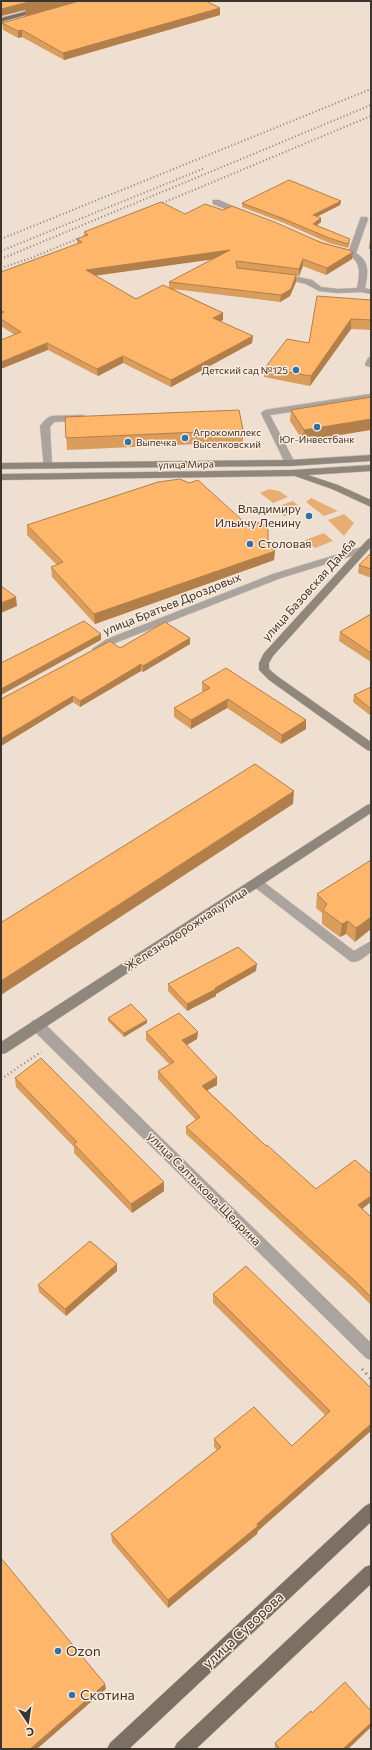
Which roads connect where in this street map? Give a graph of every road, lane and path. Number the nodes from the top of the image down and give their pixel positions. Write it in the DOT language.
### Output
graph roads {
  1 [pos="72,1"];
  2 [pos="80,5"];
  3 [pos="2,19"];
  4 [pos="1,27"];
  5 [pos="216,202"];
  6 [pos="250,215"];
  7 [pos="364,219"];
  8 [pos="332,247"];
  9 [pos="352,252"];
  10 [pos="272,274"];
  11 [pos="361,290"];
  12 [pos="371,292"];
  13 [pos="371,360"];
  14 [pos="371,364"];
  15 [pos="371,397"];
  16 [pos="90,418"];
  17 [pos="371,458"];
  18 [pos="290,463"];
  19 [pos="1,466"];
  20 [pos="46,466"];
  21 [pos="371,468"];
  22 [pos="292,473"];
  23 [pos="1,477"];
  24 [pos="371,504"];
  25 [pos="371,541"];
  26 [pos="362,550"];
  27 [pos="90,653"];
  28 [pos="371,747"];
  29 [pos="371,808"];
  30 [pos="256,883"];
  31 [pos="371,946"];
  32 [pos="37,1025"];
  33 [pos="1,1049"];
  34 [pos="371,1353"];
  35 [pos="371,1511"];
  36 [pos="371,1573"];
  37 [pos="116,1749"];
  38 [pos="182,1749"];
  1 -- 3 [label="main road"];
  2 -- 4 [label="main road"];
  5 -- 6 [label="street"];
  7 -- 9 [label="street"];
  8 -- 9 [label="street"];
  9 -- 11 [label="street"];
  10 -- 11 [label="street"];
  11 -- 12 [label="street"];
  13 -- 14 [label="street"];
  15 -- 18 [label="street"];
  16 -- 20 [label="street"];
  17 -- 18 [label="main road, улица Мира"];
  18 -- 20 [label="main road, улица Мира"];
  19 -- 20 [label="main road, улица Мира"];
  21 -- 22 [label="main road, улица Мира"];
  22 -- 23 [label="main road, улица Мира"];
  22 -- 24 [label="main road"];
  25 -- 26 [label="main road, улица Базовская Дамба"];
  26 -- 27 [label="street, улица Братьев Дроздовых"];
  26 -- 28 [label="main road, улица Базовская Дамба"];
  29 -- 30 [label="main road, Железнодорожная улица"];
  30 -- 31 [label="street"];
  30 -- 32 [label="main road, Железнодорожная улица"];
  32 -- 33 [label="main road, Железнодорожная улица"];
  32 -- 34 [label="street, улица Салтыкова-Щедрина"];
  35 -- 37 [label="main road, улица Суворова"];
  36 -- 38 [label="main road"];
}
